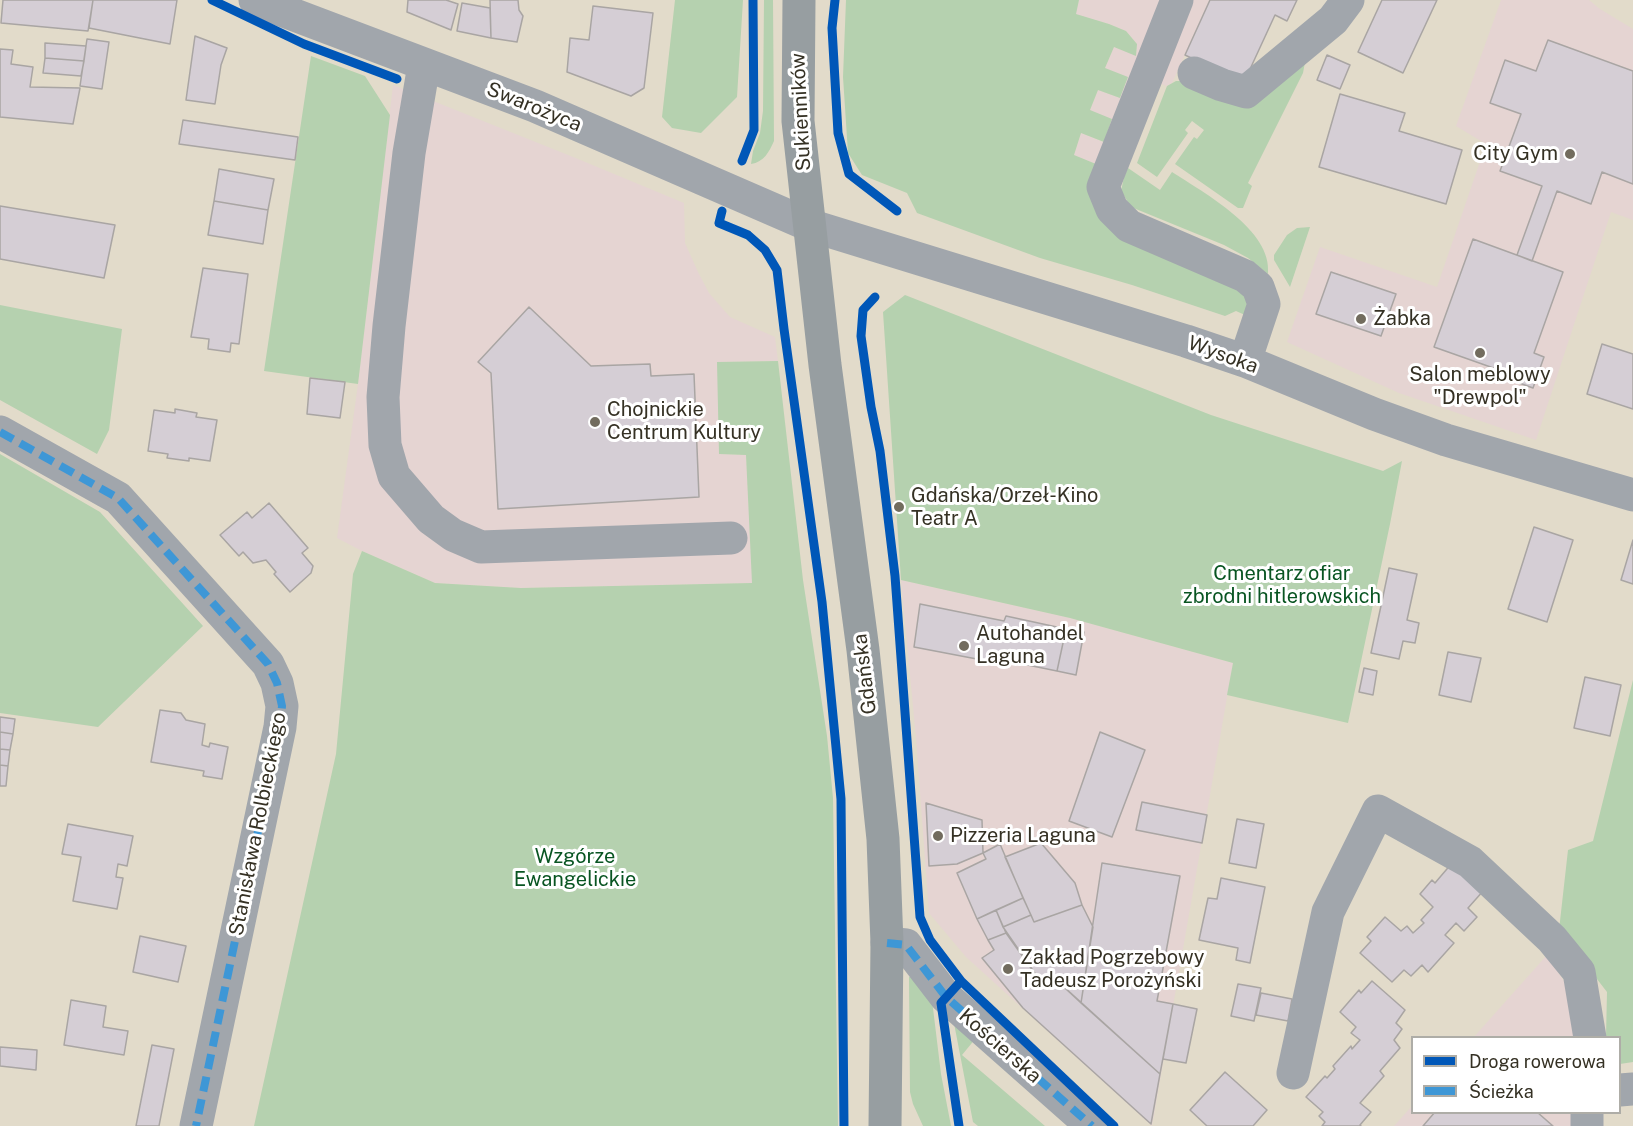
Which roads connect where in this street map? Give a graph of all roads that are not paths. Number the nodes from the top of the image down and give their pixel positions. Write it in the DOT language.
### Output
graph roads {
  1 [pos="799,0"];
  2 [pos="1177,0"];
  3 [pos="1348,0"];
  4 [pos="262,2"];
  5 [pos="424,65"];
  6 [pos="1194,73"];
  7 [pos="809,225"];
  8 [pos="1245,361"];
  9 [pos="0,432"];
  10 [pos="1633,495"];
  11 [pos="731,538"];
  12 [pos="887,943"];
  13 [pos="1590,1036"];
  14 [pos="1293,1073"];
  15 [pos="196,1126"];
  16 [pos="885,1126"];
  17 [pos="1092,1126"];
  1 -- 7 [label="main road, Sukienników"];
  2 -- 8 [label="street"];
  3 -- 6 [label="street"];
  4 -- 5 [label="street, Swarożyca"];
  5 -- 7 [label="street, Swarożyca"];
  5 -- 11 [label="street"];
  7 -- 8 [label="street, Wysoka"];
  7 -- 12 [label="main road, Gdańska"];
  8 -- 10 [label="street, Wysoka"];
  9 -- 15 [label="street, Stanisława Rolbieckiego"];
  12 -- 16 [label="main road, Gdańska"];
  12 -- 17 [label="street, Kościerska"];
  13 -- 14 [label="street"];
}
